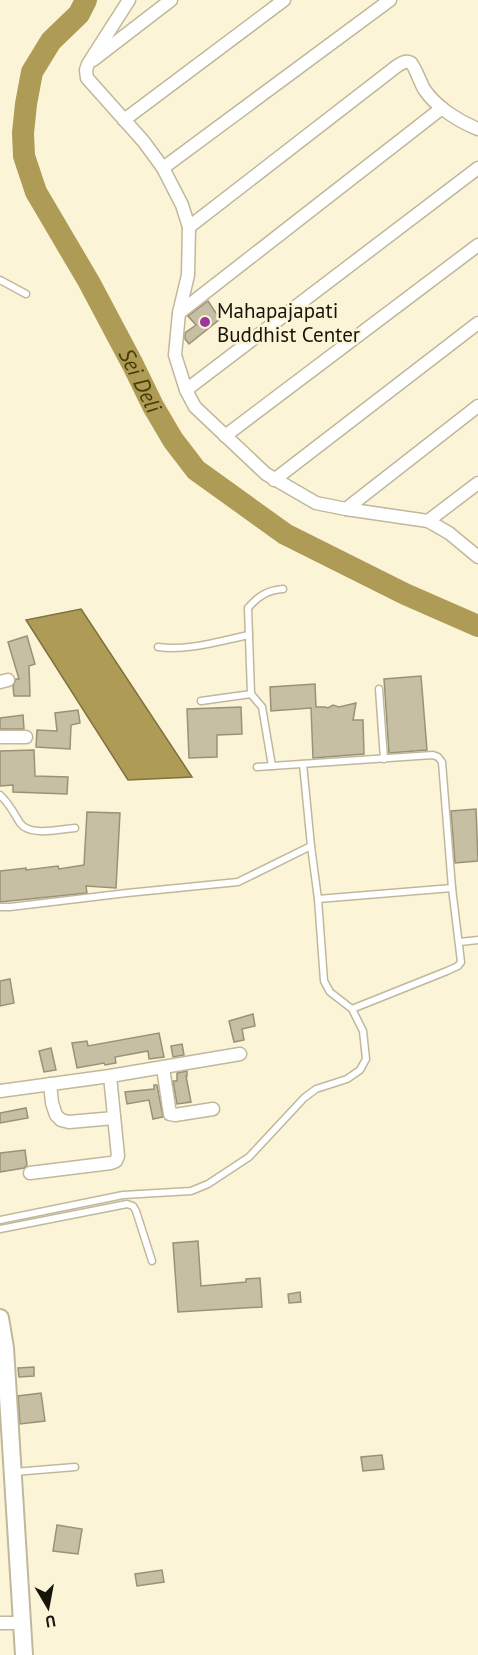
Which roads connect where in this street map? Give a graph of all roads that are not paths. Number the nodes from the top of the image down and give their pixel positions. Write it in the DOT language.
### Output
graph roads {
  1 [pos="129,0"];
  2 [pos="171,0"];
  3 [pos="284,0"];
  4 [pos="390,0"];
  5 [pos="88,64"];
  6 [pos="442,108"];
  7 [pos="124,120"];
  8 [pos="478,129"];
  9 [pos="162,168"];
  10 [pos="478,168"];
  11 [pos="189,227"];
  12 [pos="478,245"];
  13 [pos="0,280"];
  14 [pos="26,294"];
  15 [pos="179,313"];
  16 [pos="478,323"];
  17 [pos="186,390"];
  18 [pos="478,406"];
  19 [pos="225,436"];
  20 [pos="274,480"];
  21 [pos="478,483"];
  22 [pos="346,509"];
  23 [pos="428,520"];
  24 [pos="478,557"];
  25 [pos="283,589"];
  26 [pos="249,635"];
  27 [pos="158,647"];
  28 [pos="379,689"];
  29 [pos="251,694"];
  30 [pos="201,701"];
  31 [pos="26,736"];
  32 [pos="0,737"];
  33 [pos="384,759"];
  34 [pos="303,764"];
  35 [pos="272,766"];
  36 [pos="257,767"];
  37 [pos="0,795"];
  38 [pos="75,828"];
  39 [pos="312,846"];
  40 [pos="452,888"];
  41 [pos="318,899"];
  42 [pos="0,907"];
  43 [pos="478,940"];
  44 [pos="460,942"];
  45 [pos="352,1009"];
  46 [pos="240,1054"];
  47 [pos="164,1068"];
  48 [pos="110,1076"];
  49 [pos="50,1084"];
  50 [pos="0,1091"];
  51 [pos="213,1109"];
  52 [pos="114,1118"];
  53 [pos="30,1173"];
  54 [pos="0,1220"];
  55 [pos="0,1229"];
  56 [pos="152,1261"];
  57 [pos="0,1318"];
  58 [pos="3,1348"];
  59 [pos="4,1404"];
  60 [pos="6,1435"];
  61 [pos="75,1467"];
  62 [pos="14,1472"];
  63 [pos="7,1495"];
  64 [pos="0,1623"];
  65 [pos="23,1623"];
  66 [pos="24,1655"];
  1 -- 5 [label="street"];
  2 -- 5 [label="street"];
  3 -- 7 [label="street"];
  4 -- 9 [label="street"];
  5 -- 7 [label="street"];
  6 -- 8 [label="street"];
  6 -- 11 [label="street"];
  6 -- 15 [label="street"];
  7 -- 9 [label="street"];
  9 -- 11 [label="street"];
  10 -- 17 [label="street"];
  11 -- 15 [label="street"];
  12 -- 19 [label="street"];
  13 -- 14 [label="lane"];
  15 -- 17 [label="street"];
  16 -- 20 [label="street"];
  17 -- 19 [label="street"];
  18 -- 22 [label="street"];
  19 -- 20 [label="street"];
  20 -- 22 [label="street"];
  21 -- 23 [label="street"];
  22 -- 23 [label="street"];
  23 -- 24 [label="street"];
  25 -- 26 [label="lane"];
  26 -- 27 [label="lane"];
  26 -- 29 [label="lane"];
  28 -- 33 [label="lane"];
  29 -- 30 [label="lane"];
  29 -- 35 [label="lane"];
  31 -- 32 [label="street"];
  33 -- 34 [label="lane"];
  33 -- 40 [label="lane"];
  34 -- 35 [label="lane"];
  34 -- 39 [label="lane"];
  35 -- 36 [label="lane"];
  37 -- 38 [label="lane"];
  39 -- 41 [label="lane"];
  39 -- 42 [label="lane"];
  40 -- 41 [label="lane"];
  40 -- 44 [label="lane"];
  41 -- 45 [label="lane"];
  43 -- 44 [label="lane"];
  44 -- 45 [label="lane"];
  45 -- 54 [label="lane"];
  46 -- 47 [label="street"];
  47 -- 48 [label="street"];
  47 -- 51 [label="street"];
  48 -- 49 [label="street"];
  48 -- 52 [label="street"];
  49 -- 50 [label="street"];
  49 -- 52 [label="street"];
  52 -- 53 [label="street"];
  55 -- 56 [label="lane"];
  57 -- 58 [label="main road"];
  58 -- 59 [label="main road"];
  59 -- 60 [label="main road"];
  60 -- 62 [label="main road"];
  61 -- 62 [label="lane"];
  62 -- 63 [label="main road"];
  63 -- 65 [label="main road"];
  64 -- 65 [label="street"];
  65 -- 66 [label="main road"];
}
